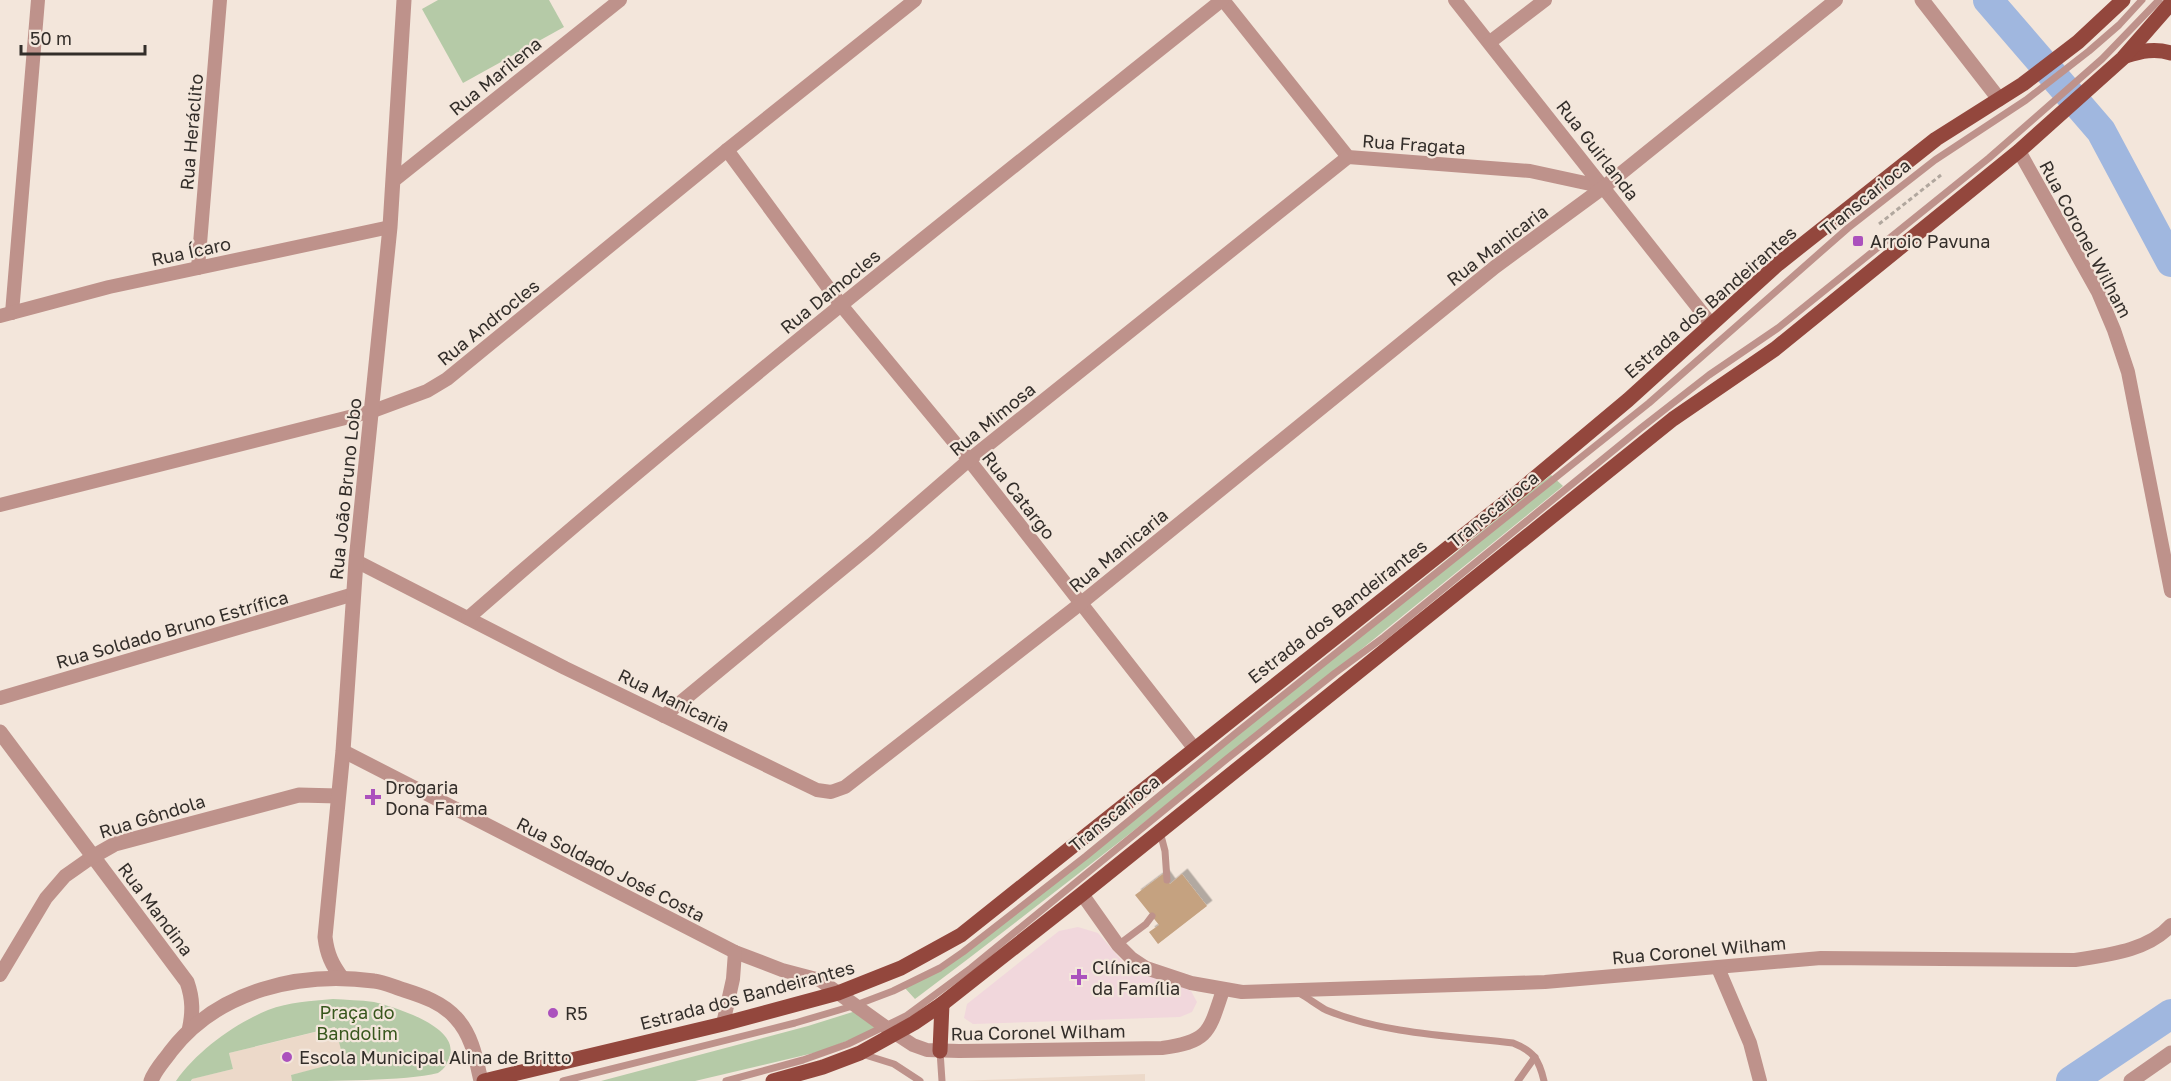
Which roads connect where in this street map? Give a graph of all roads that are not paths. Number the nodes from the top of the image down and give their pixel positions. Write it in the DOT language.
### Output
graph roads {
  1 [pos="38,0"];
  2 [pos="220,0"];
  3 [pos="404,0"];
  4 [pos="620,0"];
  5 [pos="915,0"];
  6 [pos="1222,0"];
  7 [pos="1455,0"];
  8 [pos="1545,0"];
  9 [pos="1836,0"];
  10 [pos="1922,0"];
  11 [pos="2123,0"];
  12 [pos="2142,0"];
  13 [pos="2159,0"];
  14 [pos="2171,3"];
  15 [pos="1490,42"];
  16 [pos="2083,47"];
  17 [pos="2171,53"];
  18 [pos="2123,58"];
  19 [pos="2105,64"];
  20 [pos="2025,92"];
  21 [pos="2000,99"];
  22 [pos="2043,120"];
  23 [pos="727,150"];
  24 [pos="2019,151"];
  25 [pos="1348,157"];
  26 [pos="393,181"];
  27 [pos="1604,187"];
  28 [pos="390,226"];
  29 [pos="198,268"];
  30 [pos="841,305"];
  31 [pos="6,314"];
  32 [pos="1711,324"];
  33 [pos="373,411"];
  34 [pos="969,460"];
  35 [pos="0,505"];
  36 [pos="356,561"];
  37 [pos="2171,591"];
  38 [pos="354,594"];
  39 [pos="1080,604"];
  40 [pos="468,618"];
  41 [pos="0,698"];
  42 [pos="664,716"];
  43 [pos="0,732"];
  44 [pos="1194,748"];
  45 [pos="343,751"];
  46 [pos="338,796"];
  47 [pos="1160,831"];
  48 [pos="92,857"];
  49 [pos="1167,880"];
  50 [pos="1082,894"];
  51 [pos="1152,916"];
  52 [pos="2171,925"];
  53 [pos="1118,945"];
  54 [pos="735,952"];
  55 [pos="1718,968"];
  56 [pos="0,975"];
  57 [pos="342,978"];
  58 [pos="1223,990"];
  59 [pos="1297,991"];
  60 [pos="838,993"];
  61 [pos="942,1004"];
  62 [pos="856,1005"];
  63 [pos="723,1024"];
  64 [pos="890,1030"];
  65 [pos="189,1031"];
  66 [pos="940,1051"];
  67 [pos="860,1053"];
  68 [pos="2171,1053"];
  69 [pos="1535,1058"];
  70 [pos="151,1081"];
  71 [pos="483,1081"];
  72 [pos="563,1081"];
  73 [pos="726,1081"];
  74 [pos="773,1081"];
  75 [pos="920,1081"];
  76 [pos="942,1081"];
  77 [pos="1518,1081"];
  78 [pos="1544,1081"];
  79 [pos="1760,1081"];
  80 [pos="2131,1081"];
  1 -- 31 [label="street"];
  2 -- 29 [label="street, Rua Heráclito"];
  3 -- 26 [label="street, Rua João Bruno Lobo"];
  4 -- 26 [label="street, Rua Marilena"];
  5 -- 23 [label="street, Rua Androcles"];
  6 -- 25 [label="street, Rua Fragata"];
  6 -- 30 [label="street, Rua Damocles"];
  7 -- 15 [label="street, Rua Guirlanda"];
  8 -- 15 [label="street"];
  9 -- 27 [label="street, Rua Manicaria"];
  10 -- 21 [label="street"];
  11 -- 16 [label="main road, Estrada dos Bandeirantes"];
  12 -- 16 [label="lane"];
  13 -- 19 [label="lane"];
  14 -- 18 [label="main road"];
  15 -- 27 [label="street, Rua Guirlanda"];
  16 -- 20 [label="main road, Estrada dos Bandeirantes"];
  17 -- 18 [label="main road"];
  18 -- 19 [label="main road"];
  19 -- 22 [label="main road"];
  20 -- 21 [label="main road, Estrada dos Bandeirantes"];
  20 -- 62 [label="lane, Transcarioca"];
  21 -- 32 [label="main road, Estrada dos Bandeirantes"];
  22 -- 24 [label="main road"];
  22 -- 64 [label="lane, Transcarioca"];
  23 -- 30 [label="street, Rua Catargo"];
  23 -- 33 [label="street, Rua Androcles"];
  24 -- 37 [label="street, Rua Coronel Wilham"];
  24 -- 47 [label="main road"];
  25 -- 27 [label="street, Rua Fragata"];
  25 -- 34 [label="street, Rua Mimosa"];
  26 -- 28 [label="street, Rua João Bruno Lobo"];
  27 -- 32 [label="street, Rua Guirlanda"];
  27 -- 39 [label="street, Rua Manicaria"];
  28 -- 29 [label="street, Rua Ícaro"];
  28 -- 33 [label="street, Rua João Bruno Lobo"];
  29 -- 31 [label="street, Rua Ícaro"];
  30 -- 34 [label="street, Rua Catargo"];
  30 -- 40 [label="street, Rua Damocles"];
  32 -- 44 [label="main road, Estrada dos Bandeirantes"];
  33 -- 35 [label="street, Rua Androcles"];
  33 -- 36 [label="street, Rua João Bruno Lobo"];
  34 -- 39 [label="street, Rua Catargo"];
  34 -- 42 [label="street, Rua Mimosa"];
  36 -- 38 [label="street, Rua João Bruno Lobo"];
  36 -- 40 [label="street, Rua Manicaria"];
  38 -- 41 [label="street, Rua Soldado Bruno Estrífica"];
  38 -- 45 [label="street, Rua João Bruno Lobo"];
  39 -- 42 [label="street, Rua Manicaria"];
  39 -- 44 [label="street, Rua Catargo"];
  40 -- 42 [label="street, Rua Manicaria"];
  43 -- 48 [label="street, Rua Mandina"];
  44 -- 60 [label="main road, Estrada dos Bandeirantes"];
  45 -- 46 [label="street, Rua João Bruno Lobo"];
  45 -- 54 [label="street, Rua Soldado José Costa"];
  46 -- 48 [label="street, Rua Gôndola"];
  46 -- 57 [label="street, Rua João Bruno Lobo"];
  47 -- 49 [label="lane"];
  47 -- 50 [label="main road"];
  48 -- 56 [label="street, Rua Gôndola"];
  48 -- 65 [label="street, Rua Mandina"];
  50 -- 53 [label="street, Rua Coronel Wilham"];
  50 -- 61 [label="main road"];
  51 -- 53 [label="lane"];
  52 -- 55 [label="street, Rua Coronel Wilham"];
  53 -- 58 [label="street, Rua Coronel Wilham"];
  54 -- 60 [label="street, Rua Soldado José Costa"];
  54 -- 63 [label="street"];
  55 -- 59 [label="street, Rua Coronel Wilham"];
  55 -- 79 [label="street"];
  57 -- 65 [label="street"];
  57 -- 71 [label="street"];
  58 -- 59 [label="street, Rua Coronel Wilham"];
  58 -- 66 [label="street, Rua Coronel Wilham"];
  59 -- 69 [label="lane"];
  60 -- 62 [label="street, Rua Coronel Wilham"];
  60 -- 63 [label="main road, Estrada dos Bandeirantes"];
  61 -- 64 [label="main road"];
  61 -- 66 [label="main road"];
  62 -- 64 [label="street, Rua Coronel Wilham"];
  62 -- 72 [label="lane, Transcarioca"];
  63 -- 71 [label="main road, Estrada dos Bandeirantes"];
  64 -- 66 [label="street, Rua Coronel Wilham"];
  64 -- 67 [label="main road"];
  64 -- 73 [label="lane, Transcarioca"];
  65 -- 70 [label="street"];
  66 -- 76 [label="lane"];
  67 -- 74 [label="main road"];
  67 -- 75 [label="lane"];
  68 -- 80 [label="street"];
  69 -- 77 [label="lane"];
  69 -- 78 [label="lane"];
}
